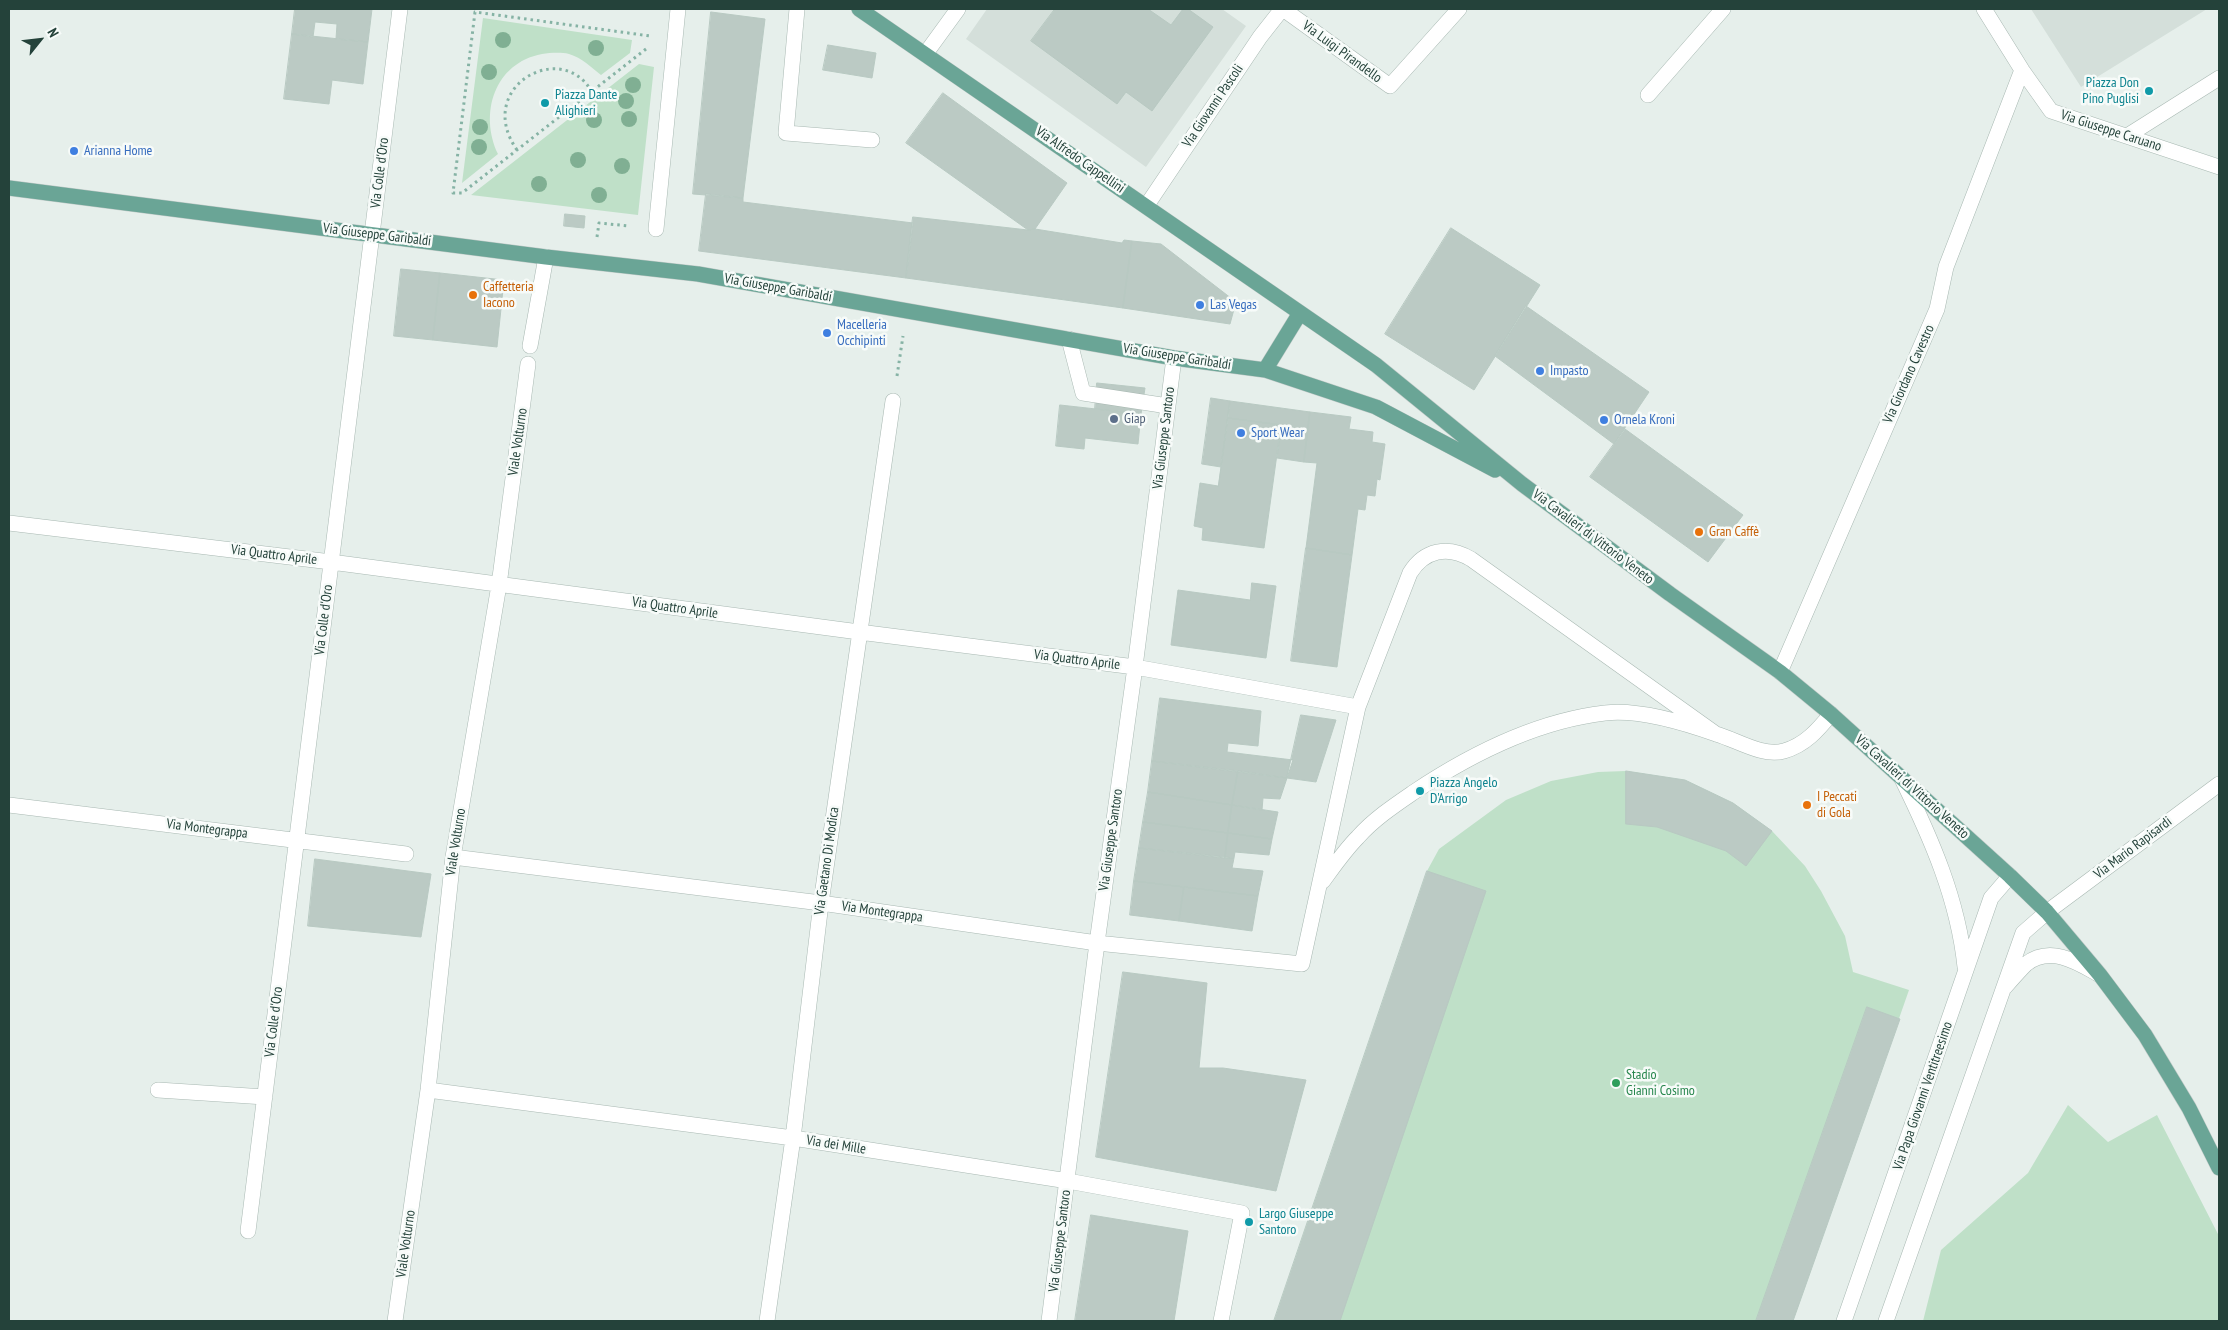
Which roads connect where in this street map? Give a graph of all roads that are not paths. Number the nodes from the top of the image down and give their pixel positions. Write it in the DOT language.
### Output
graph roads {
  1 [pos="400,9"];
  2 [pos="678,9"];
  3 [pos="796,9"];
  4 [pos="860,9"];
  5 [pos="958,9"];
  6 [pos="1282,9"];
  7 [pos="1459,9"];
  8 [pos="1723,9"];
  9 [pos="1984,9"];
  10 [pos="926,53"];
  11 [pos="2022,70"];
  12 [pos="2219,78"];
  13 [pos="1648,95"];
  14 [pos="2128,136"];
  15 [pos="872,140"];
  16 [pos="2219,167"];
  17 [pos="9,188"];
  18 [pos="1147,205"];
  19 [pos="656,229"];
  20 [pos="372,234"];
  21 [pos="546,257"];
  22 [pos="1300,313"];
  23 [pos="1069,339"];
  24 [pos="530,346"];
  25 [pos="1174,358"];
  26 [pos="528,364"];
  27 [pos="1265,370"];
  28 [pos="893,401"];
  29 [pos="1168,406"];
  30 [pos="1522,484"];
  31 [pos="9,523"];
  32 [pos="331,562"];
  33 [pos="499,585"];
  34 [pos="859,632"];
  35 [pos="1135,667"];
  36 [pos="1780,672"];
  37 [pos="1358,707"];
  38 [pos="1831,714"];
  39 [pos="1716,734"];
  40 [pos="1899,774"];
  41 [pos="2219,784"];
  42 [pos="9,804"];
  43 [pos="297,840"];
  44 [pos="406,854"];
  45 [pos="453,857"];
  46 [pos="2010,876"];
  47 [pos="1320,884"];
  48 [pos="821,903"];
  49 [pos="2047,912"];
  50 [pos="1097,943"];
  51 [pos="1966,973"];
  52 [pos="2100,975"];
  53 [pos="2000,992"];
  54 [pos="158,1090"];
  55 [pos="428,1090"];
  56 [pos="265,1097"];
  57 [pos="792,1138"];
  58 [pos="2219,1168"];
  59 [pos="1068,1181"];
  60 [pos="248,1231"];
  61 [pos="395,1321"];
  62 [pos="767,1321"];
  63 [pos="1049,1321"];
  64 [pos="1221,1321"];
  65 [pos="1844,1321"];
  66 [pos="1886,1321"];
  1 -- 20 [label="street, Via Colle d'Oro"];
  2 -- 19 [label="street"];
  3 -- 15 [label="street"];
  4 -- 10 [label="main road, Via Alfredo Cappellini"];
  5 -- 10 [label="street"];
  6 -- 7 [label="street, Via Luigi Pirandello"];
  6 -- 18 [label="street, Via Giovanni Pascoli"];
  8 -- 13 [label="street"];
  9 -- 11 [label="street, Via Giuseppe Caruano"];
  10 -- 18 [label="main road, Via Alfredo Cappellini"];
  11 -- 14 [label="street, Via Giuseppe Caruano"];
  11 -- 36 [label="street, Via Giordano Cavestro"];
  12 -- 14 [label="street"];
  14 -- 16 [label="street, Via Giuseppe Caruano"];
  17 -- 20 [label="main road, Via Giuseppe Garibaldi"];
  18 -- 22 [label="main road, Via Alfredo Cappellini"];
  20 -- 21 [label="main road, Via Giuseppe Garibaldi"];
  20 -- 32 [label="street, Via Colle d'Oro"];
  21 -- 23 [label="main road, Via Giuseppe Garibaldi"];
  21 -- 24 [label="street"];
  22 -- 27 [label="main road"];
  22 -- 30 [label="main road, Via Alfredo Cappellini"];
  23 -- 25 [label="main road, Via Giuseppe Garibaldi"];
  23 -- 29 [label="street"];
  25 -- 27 [label="main road, Via Giuseppe Garibaldi"];
  25 -- 29 [label="street, Via Giuseppe Santoro"];
  26 -- 33 [label="street, Viale Volturno"];
  27 -- 30 [label="main road, Via Giuseppe Garibaldi"];
  28 -- 34 [label="street, Via Gaetano Di Modica"];
  29 -- 35 [label="street, Via Giuseppe Santoro"];
  30 -- 36 [label="main road, Via Cavalieri di Vittorio Veneto"];
  31 -- 32 [label="street, Via Quattro Aprile"];
  32 -- 33 [label="street, Via Quattro Aprile"];
  32 -- 43 [label="street, Via Colle d'Oro"];
  33 -- 34 [label="street, Via Quattro Aprile"];
  33 -- 45 [label="street, Viale Volturno"];
  34 -- 35 [label="street, Via Quattro Aprile"];
  34 -- 48 [label="street, Via Gaetano Di Modica"];
  35 -- 37 [label="street, Via Quattro Aprile"];
  35 -- 50 [label="street, Via Giuseppe Santoro"];
  36 -- 38 [label="main road, Via Cavalieri di Vittorio Veneto"];
  37 -- 39 [label="street"];
  37 -- 47 [label="street"];
  38 -- 39 [label="street"];
  38 -- 40 [label="main road, Via Cavalieri di Vittorio Veneto"];
  39 -- 47 [label="street"];
  40 -- 46 [label="main road, Via Cavalieri di Vittorio Veneto"];
  40 -- 51 [label="street"];
  41 -- 49 [label="street, Via Mario Rapisardi"];
  42 -- 43 [label="street, Via Montegrappa"];
  43 -- 44 [label="street, Via Montegrappa"];
  43 -- 56 [label="street, Via Colle d'Oro"];
  45 -- 48 [label="street, Via Montegrappa"];
  45 -- 55 [label="street, Viale Volturno"];
  46 -- 49 [label="main road, Via Cavalieri di Vittorio Veneto"];
  46 -- 51 [label="street, Via Papa Giovanni Ventitreesimo"];
  47 -- 50 [label="street, Via Montegrappa"];
  48 -- 50 [label="street, Via Montegrappa"];
  48 -- 57 [label="street, Via Gaetano Di Modica"];
  49 -- 52 [label="main road, Via Cavalieri di Vittorio Veneto"];
  49 -- 53 [label="street"];
  50 -- 59 [label="street, Via Giuseppe Santoro"];
  51 -- 65 [label="street, Via Papa Giovanni Ventitreesimo"];
  52 -- 53 [label="street"];
  52 -- 58 [label="main road, Via Cavalieri di Vittorio Veneto"];
  53 -- 66 [label="street"];
  54 -- 56 [label="street"];
  55 -- 57 [label="street, Via dei Mille"];
  55 -- 61 [label="street, Viale Volturno"];
  56 -- 60 [label="street, Via Colle d'Oro"];
  57 -- 59 [label="street, Via dei Mille"];
  57 -- 62 [label="street, Via Gaetano Di Modica"];
  59 -- 63 [label="street, Via Giuseppe Santoro"];
  59 -- 64 [label="street, Via dei Mille"];
}
